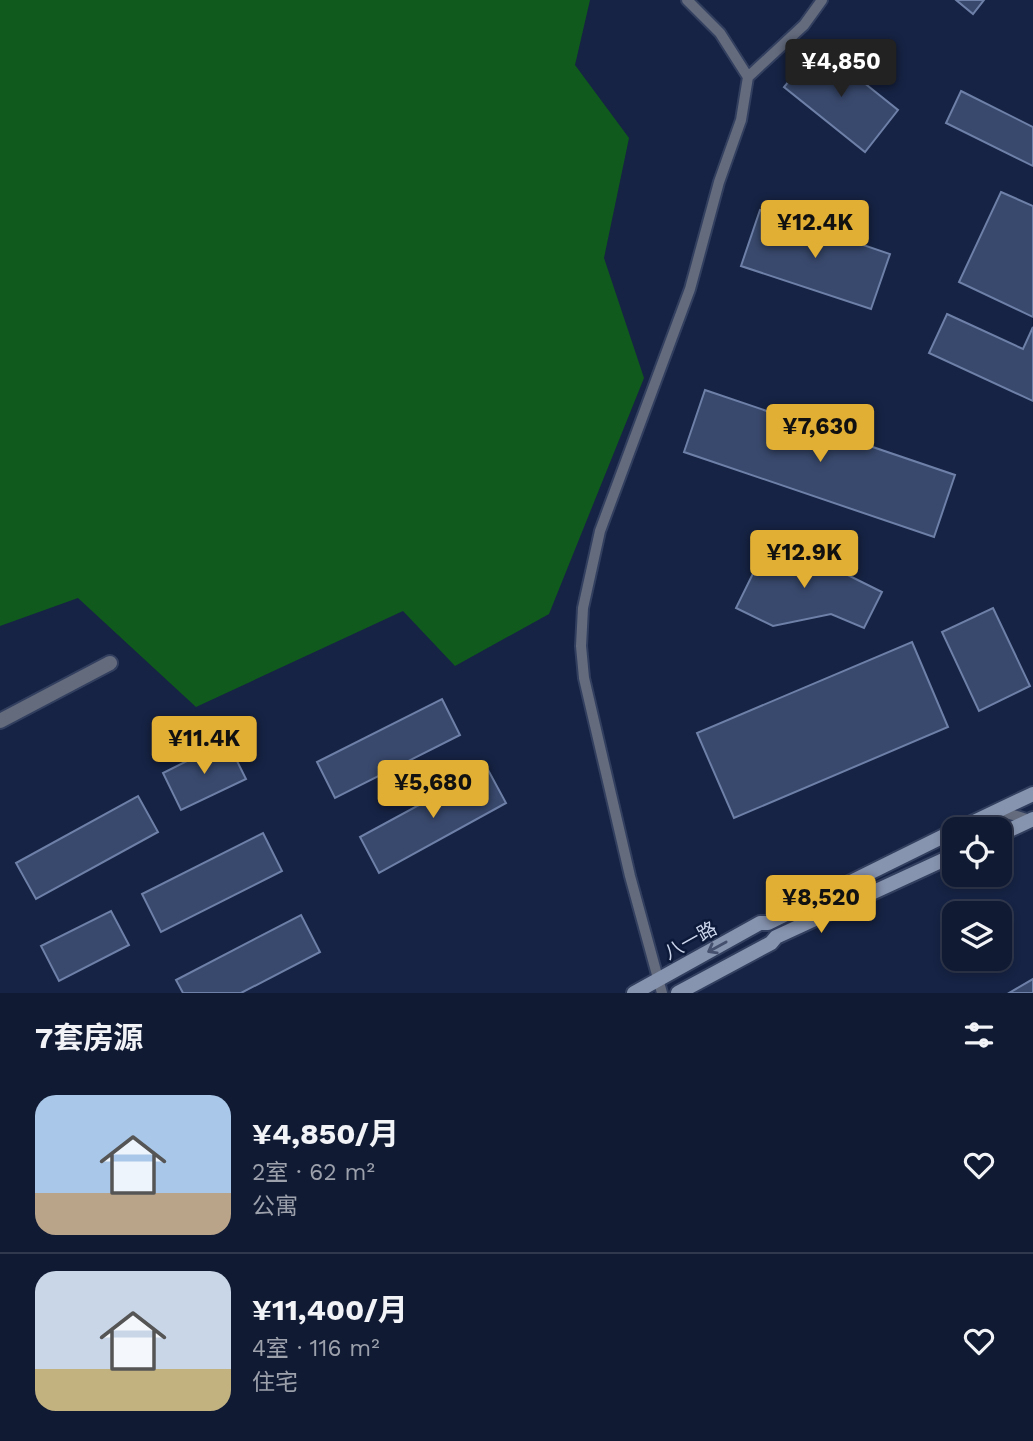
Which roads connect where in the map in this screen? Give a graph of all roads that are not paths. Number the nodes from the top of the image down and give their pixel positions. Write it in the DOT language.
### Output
graph roads {
  1 [pos="687,0"];
  2 [pos="822,0"];
  3 [pos="748,77"];
  4 [pos="110,663"];
  5 [pos="0,721"];
  6 [pos="1033,794"];
  7 [pos="997,810"];
  8 [pos="982,817"];
  9 [pos="1032,820"];
  10 [pos="1012,829"];
  11 [pos="942,836"];
  12 [pos="942,860"];
  13 [pos="661,986"];
  14 [pos="634,993"];
  15 [pos="677,993"];
  1 -- 3 [label="lane"];
  2 -- 3 [label="lane"];
  3 -- 13 [label="lane"];
  4 -- 5 [label="street"];
  6 -- 7 [label="main road, 八一路"];
  7 -- 8 [label="main road, 八一路"];
  7 -- 9 [label="lane"];
  9 -- 10 [label="main road"];
  11 -- 13 [label="main road, 八一路, one-way"];
  12 -- 15 [label="main road"];
  13 -- 14 [label="main road, 八一路"];
}
